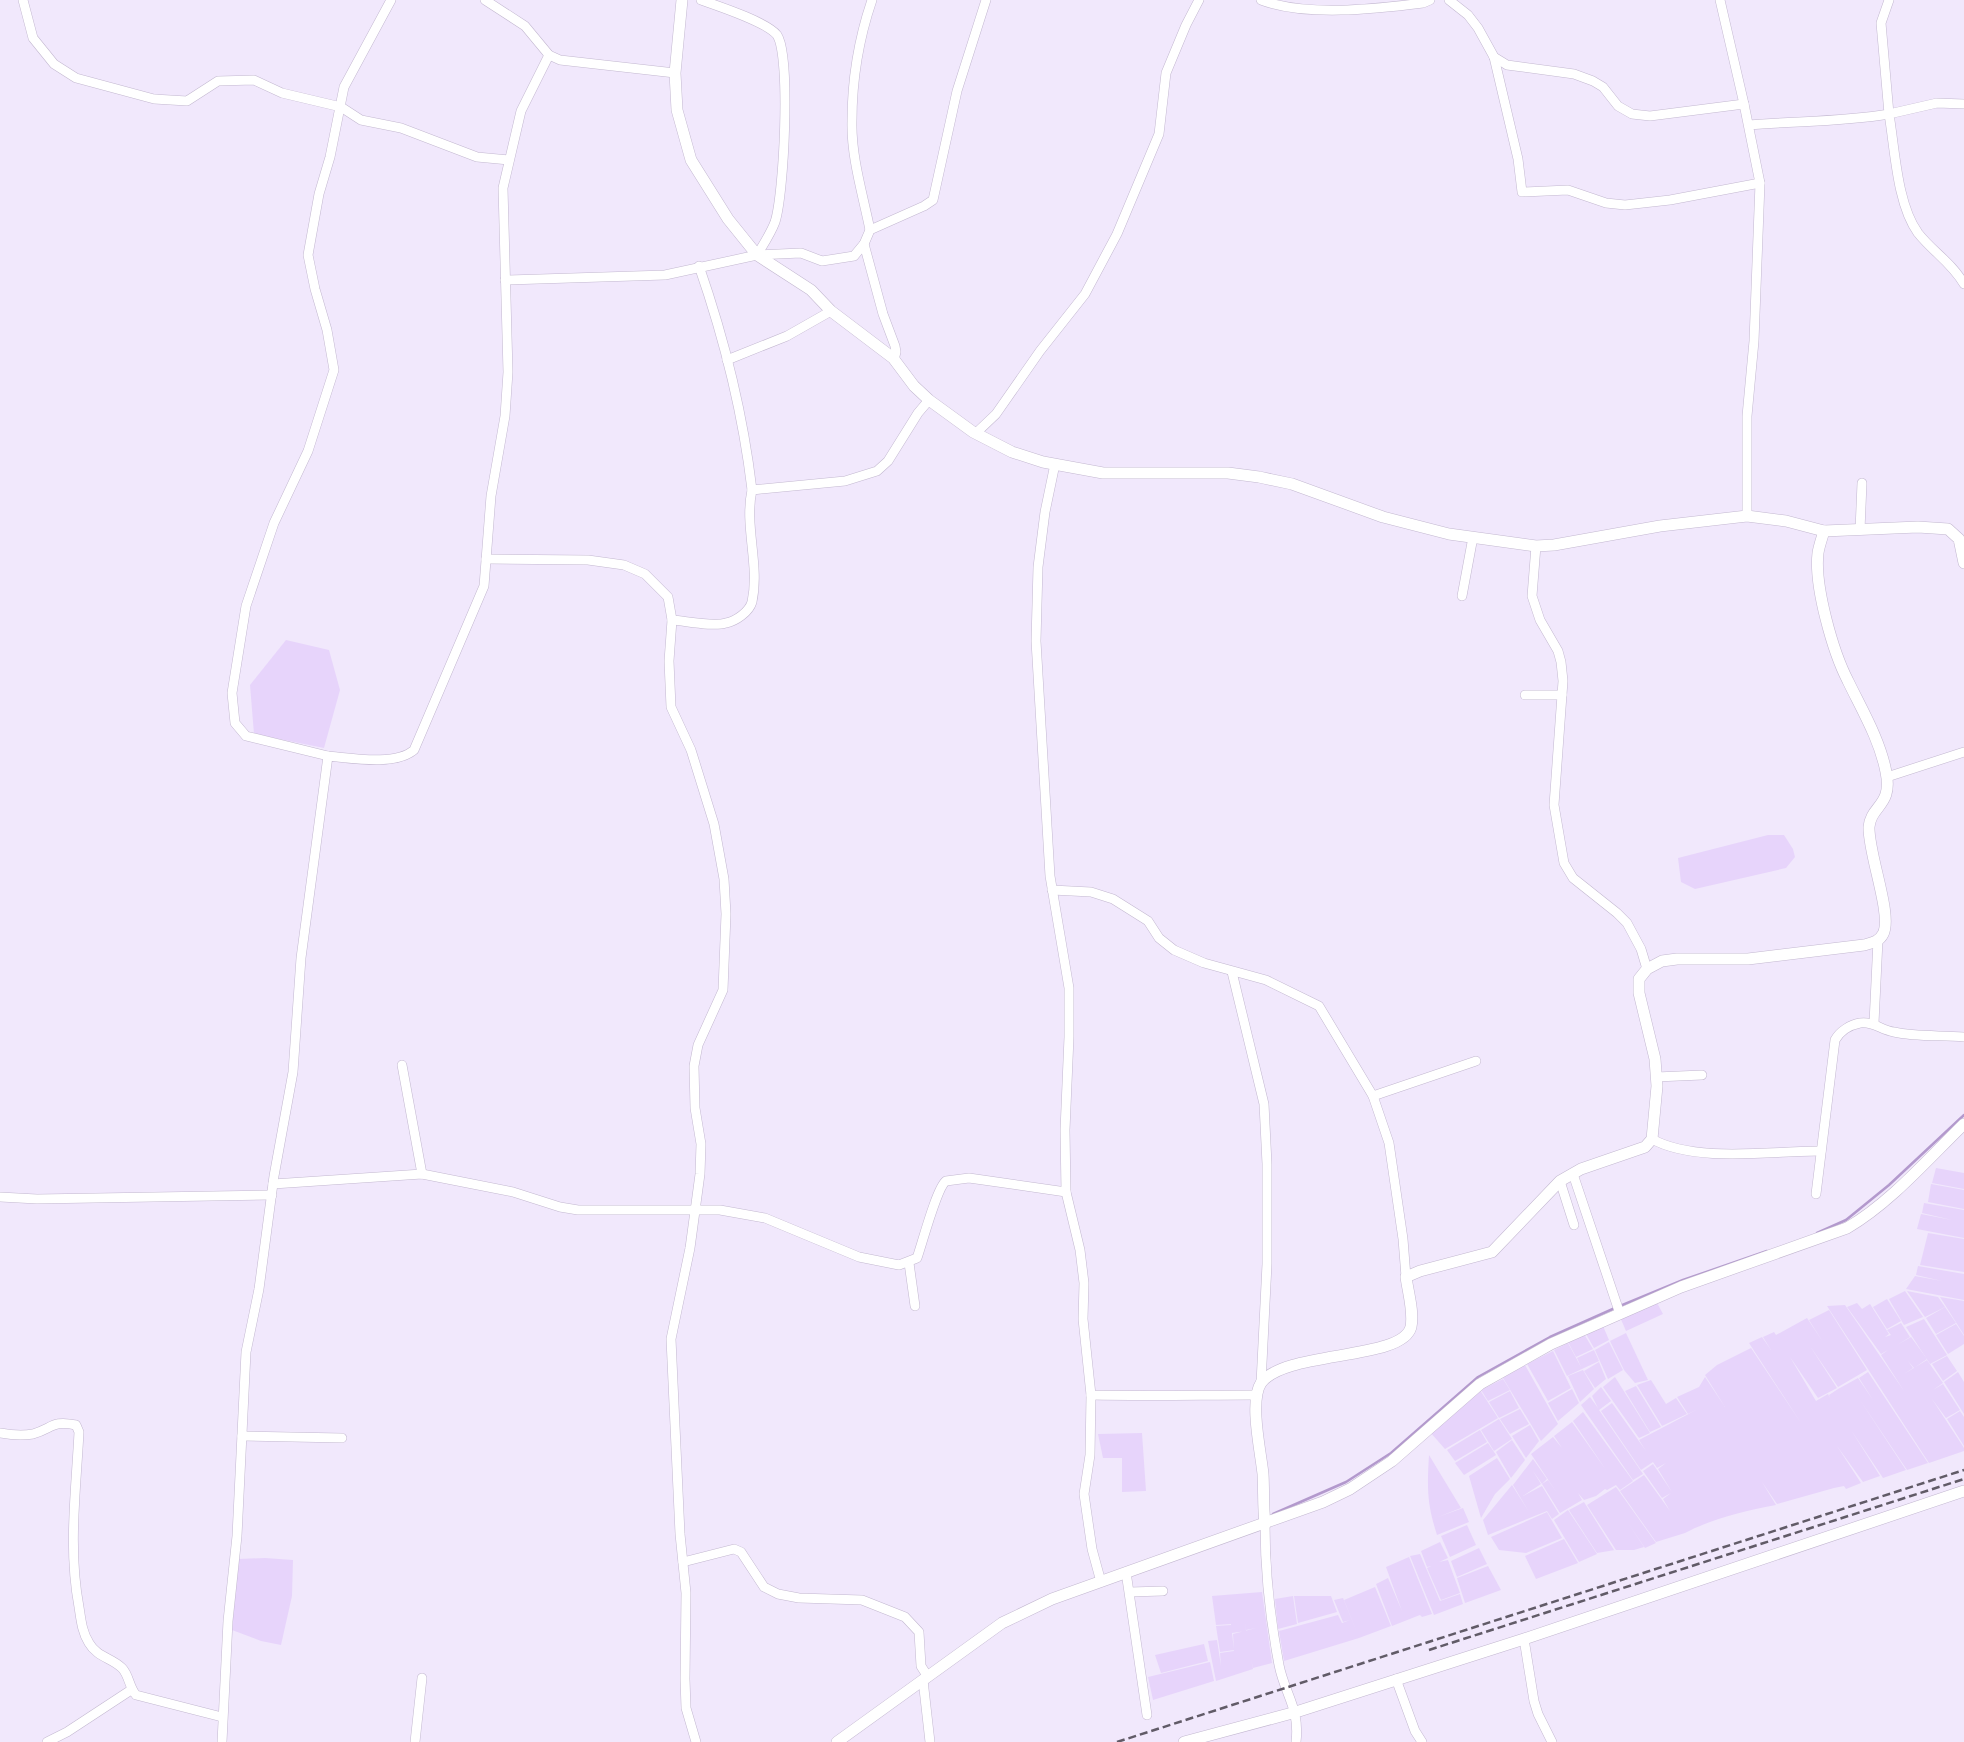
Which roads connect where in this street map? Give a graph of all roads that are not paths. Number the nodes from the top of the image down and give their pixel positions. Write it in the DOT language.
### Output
graph roads {
  1 [pos="23,0"];
  2 [pos="391,0"];
  3 [pos="682,0"];
  4 [pos="701,0"];
  5 [pos="872,0"];
  6 [pos="986,0"];
  7 [pos="1199,0"];
  8 [pos="1261,0"];
  9 [pos="1430,0"];
  10 [pos="1449,0"];
  11 [pos="1720,0"];
  12 [pos="1889,0"];
  13 [pos="490,1"];
  14 [pos="549,55"];
  15 [pos="1494,57"];
  16 [pos="675,73"];
  17 [pos="1744,104"];
  18 [pos="1964,104"];
  19 [pos="342,107"];
  20 [pos="1889,114"];
  21 [pos="1749,125"];
  22 [pos="509,160"];
  23 [pos="1760,183"];
  24 [pos="870,230"];
  25 [pos="864,244"];
  26 [pos="757,255"];
  27 [pos="699,266"];
  28 [pos="505,280"];
  29 [pos="1964,284"];
  30 [pos="831,311"];
  31 [pos="727,360"];
  32 [pos="894,360"];
  33 [pos="929,400"];
  34 [pos="976,434"];
  35 [pos="1056,464"];
  36 [pos="1862,483"];
  37 [pos="752,490"];
  38 [pos="1746,516"];
  39 [pos="1860,530"];
  40 [pos="1824,531"];
  41 [pos="1473,537"];
  42 [pos="1536,546"];
  43 [pos="486,558"];
  44 [pos="1964,563"];
  45 [pos="1462,596"];
  46 [pos="672,620"];
  47 [pos="1525,695"];
  48 [pos="1562,695"];
  49 [pos="1964,752"];
  50 [pos="328,756"];
  51 [pos="1887,777"];
  52 [pos="1052,890"];
  53 [pos="1878,940"];
  54 [pos="1647,969"];
  55 [pos="1232,972"];
  56 [pos="1874,1024"];
  57 [pos="1964,1037"];
  58 [pos="1476,1061"];
  59 [pos="402,1065"];
  60 [pos="1702,1075"];
  61 [pos="1656,1077"];
  62 [pos="1372,1096"];
  63 [pos="1964,1124"];
  64 [pos="1652,1138"];
  65 [pos="1821,1150"];
  66 [pos="422,1174"];
  67 [pos="1573,1174"];
  68 [pos="1560,1182"];
  69 [pos="273,1184"];
  70 [pos="1066,1192"];
  71 [pos="1816,1194"];
  72 [pos="272,1195"];
  73 [pos="0,1197"];
  74 [pos="694,1210"];
  75 [pos="1574,1225"];
  76 [pos="909,1263"];
  77 [pos="1406,1277"];
  78 [pos="914,1306"];
  79 [pos="1618,1310"];
  80 [pos="1261,1383"];
  81 [pos="1091,1395"];
  82 [pos="1257,1395"];
  83 [pos="0,1433"];
  84 [pos="242,1436"];
  85 [pos="342,1438"];
  86 [pos="1964,1491"];
  87 [pos="1265,1522"];
  88 [pos="682,1562"];
  89 [pos="1126,1572"];
  90 [pos="1100,1578"];
  91 [pos="1163,1590"];
  92 [pos="1130,1592"];
  93 [pos="1524,1638"];
  94 [pos="925,1675"];
  95 [pos="422,1678"];
  96 [pos="1396,1679"];
  97 [pos="131,1690"];
  98 [pos="1296,1712"];
  99 [pos="1147,1715"];
  100 [pos="222,1717"];
  101 [pos="47,1742"];
  102 [pos="222,1742"];
  103 [pos="415,1742"];
  104 [pos="696,1742"];
  105 [pos="838,1742"];
  106 [pos="930,1742"];
  107 [pos="1184,1742"];
  108 [pos="1296,1742"];
  109 [pos="1422,1742"];
  110 [pos="1552,1742"];
  1 -- 19 [label="street"];
  2 -- 19 [label="street"];
  3 -- 16 [label="street"];
  4 -- 26 [label="street"];
  5 -- 24 [label="street"];
  6 -- 24 [label="street"];
  7 -- 34 [label="street"];
  8 -- 9 [label="street"];
  10 -- 15 [label="street"];
  11 -- 17 [label="street"];
  12 -- 20 [label="street"];
  13 -- 14 [label="street"];
  14 -- 16 [label="street"];
  14 -- 22 [label="street"];
  15 -- 17 [label="street"];
  15 -- 23 [label="street"];
  16 -- 26 [label="street"];
  17 -- 21 [label="street"];
  18 -- 20 [label="street"];
  19 -- 22 [label="street"];
  19 -- 50 [label="street"];
  20 -- 21 [label="street"];
  20 -- 29 [label="street"];
  21 -- 23 [label="street"];
  22 -- 28 [label="street"];
  23 -- 38 [label="street"];
  24 -- 25 [label="street"];
  25 -- 26 [label="street"];
  25 -- 32 [label="street"];
  26 -- 27 [label="street"];
  26 -- 30 [label="street"];
  27 -- 28 [label="street"];
  27 -- 31 [label="street"];
  28 -- 43 [label="street"];
  30 -- 31 [label="street"];
  30 -- 32 [label="street"];
  31 -- 37 [label="street"];
  32 -- 33 [label="street"];
  33 -- 34 [label="street"];
  33 -- 37 [label="street"];
  34 -- 35 [label="street"];
  35 -- 41 [label="street"];
  35 -- 52 [label="street"];
  36 -- 39 [label="street"];
  37 -- 46 [label="street"];
  38 -- 40 [label="street"];
  38 -- 42 [label="street"];
  39 -- 40 [label="street"];
  39 -- 44 [label="street"];
  40 -- 51 [label="street"];
  41 -- 42 [label="street"];
  41 -- 45 [label="street"];
  42 -- 48 [label="street"];
  43 -- 46 [label="street"];
  43 -- 50 [label="street"];
  46 -- 74 [label="street"];
  47 -- 48 [label="street"];
  48 -- 54 [label="street"];
  49 -- 51 [label="street"];
  50 -- 69 [label="street"];
  51 -- 53 [label="street"];
  52 -- 55 [label="street"];
  52 -- 70 [label="street"];
  53 -- 54 [label="street"];
  53 -- 56 [label="street"];
  54 -- 61 [label="street"];
  55 -- 62 [label="street"];
  55 -- 80 [label="street"];
  56 -- 57 [label="street"];
  56 -- 65 [label="street"];
  58 -- 62 [label="street"];
  59 -- 66 [label="street"];
  60 -- 61 [label="street"];
  61 -- 64 [label="street"];
  62 -- 77 [label="street"];
  63 -- 79 [label="street"];
  64 -- 65 [label="street"];
  64 -- 67 [label="street"];
  65 -- 71 [label="street"];
  66 -- 69 [label="street"];
  66 -- 74 [label="street"];
  67 -- 68 [label="street"];
  67 -- 79 [label="street"];
  68 -- 75 [label="street"];
  68 -- 77 [label="street"];
  69 -- 72 [label="street"];
  70 -- 76 [label="street"];
  70 -- 81 [label="street"];
  72 -- 73 [label="street"];
  72 -- 84 [label="street"];
  74 -- 76 [label="street"];
  74 -- 88 [label="street"];
  76 -- 78 [label="street"];
  77 -- 80 [label="street"];
  79 -- 87 [label="street"];
  80 -- 82 [label="street"];
  81 -- 82 [label="street"];
  81 -- 90 [label="street"];
  82 -- 87 [label="street"];
  83 -- 97 [label="street"];
  84 -- 85 [label="street"];
  84 -- 100 [label="street"];
  86 -- 93 [label="street"];
  87 -- 89 [label="street"];
  87 -- 98 [label="street"];
  88 -- 94 [label="street"];
  88 -- 104 [label="street"];
  89 -- 90 [label="street"];
  89 -- 92 [label="street"];
  90 -- 94 [label="street"];
  91 -- 92 [label="street"];
  92 -- 99 [label="street"];
  93 -- 96 [label="street"];
  93 -- 110 [label="street"];
  94 -- 105 [label="street"];
  94 -- 106 [label="street"];
  95 -- 103 [label="street"];
  96 -- 98 [label="street"];
  96 -- 109 [label="street"];
  97 -- 100 [label="street"];
  97 -- 101 [label="street"];
  98 -- 107 [label="street"];
  98 -- 108 [label="street"];
  100 -- 102 [label="street"];
}
